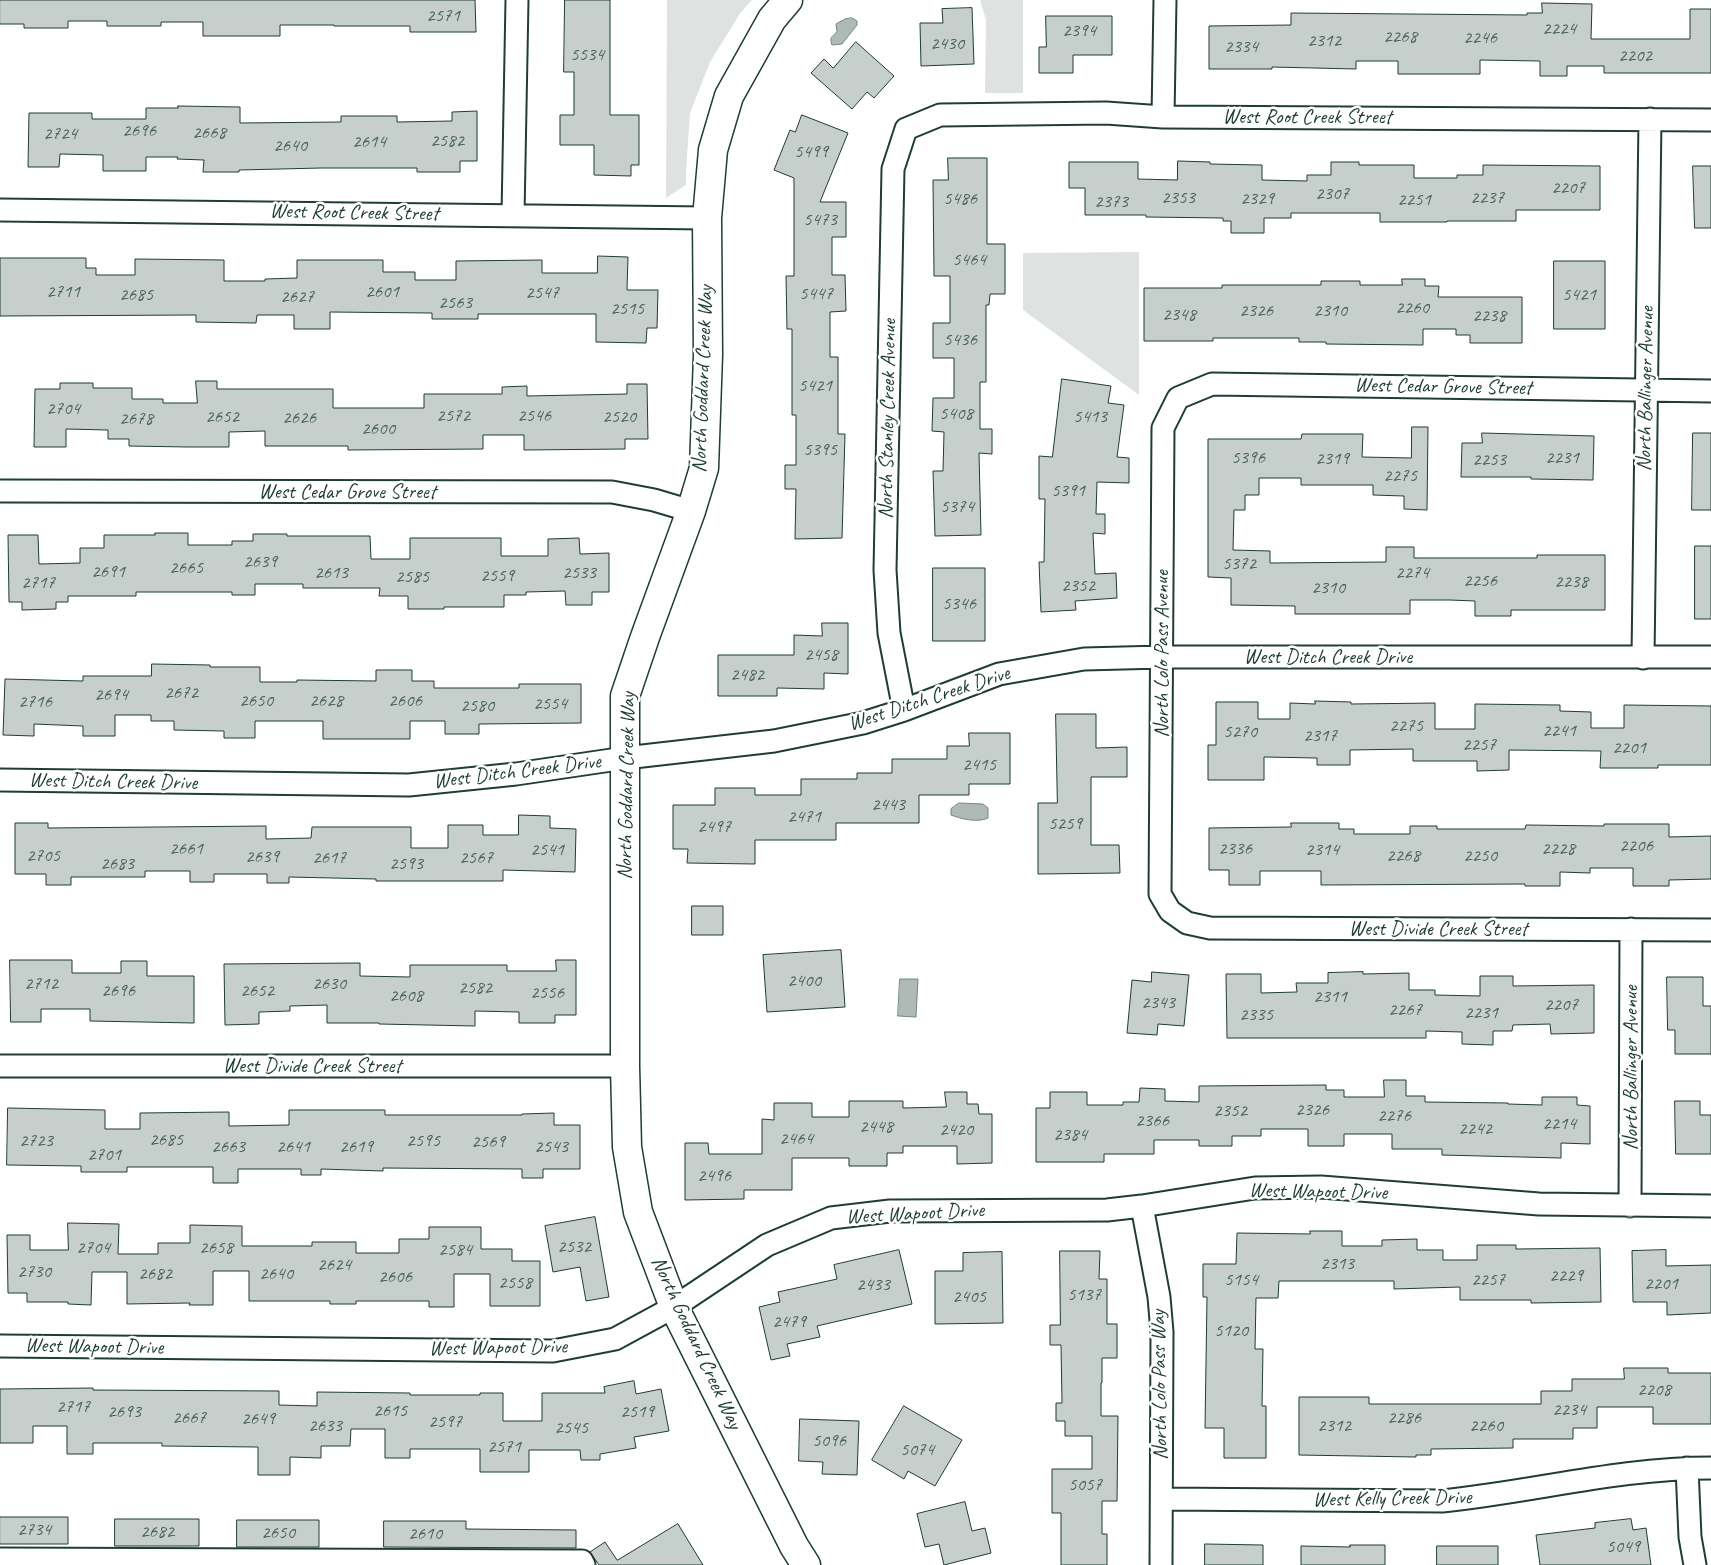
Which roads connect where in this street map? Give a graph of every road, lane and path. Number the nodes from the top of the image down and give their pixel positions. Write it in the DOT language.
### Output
graph roads {
  1 [pos="517,0"];
  2 [pos="788,0"];
  3 [pos="1165,0"];
  4 [pos="1163,117"];
  5 [pos="1650,120"];
  6 [pos="1711,120"];
  7 [pos="906,129"];
  8 [pos="0,210"];
  9 [pos="513,215"];
  10 [pos="707,218"];
  11 [pos="1646,390"];
  12 [pos="1711,390"];
  13 [pos="1178,398"];
  14 [pos="0,491"];
  15 [pos="691,511"];
  16 [pos="1162,657"];
  17 [pos="1711,657"];
  18 [pos="1643,658"];
  19 [pos="904,710"];
  20 [pos="626,758"];
  21 [pos="0,780"];
  22 [pos="1170,911"];
  23 [pos="1631,929"];
  24 [pos="1711,930"];
  25 [pos="0,1066"];
  26 [pos="625,1066"];
  27 [pos="1142,1206"];
  28 [pos="1630,1206"];
  29 [pos="1711,1206"];
  30 [pos="674,1307"];
  31 [pos="0,1346"];
  32 [pos="1687,1468"];
  33 [pos="1711,1468"];
  34 [pos="1162,1499"];
  35 [pos="0,1559"];
  36 [pos="583,1563"];
  37 [pos="806,1565"];
  38 [pos="1161,1565"];
  39 [pos="1695,1565"];
  1 -- 9 [label="street"];
  2 -- 10 [label="street, North Goddard Creek Way"];
  3 -- 4 [label="street"];
  4 -- 5 [label="street, West Root Creek Street"];
  4 -- 7 [label="street, West Root Creek Street"];
  5 -- 6 [label="street, West Root Creek Street"];
  5 -- 11 [label="street, North Ballinger Avenue"];
  7 -- 19 [label="street, North Stanley Creek Avenue"];
  8 -- 9 [label="street, West Root Creek Street"];
  9 -- 10 [label="street, West Root Creek Street"];
  10 -- 15 [label="street, North Goddard Creek Way"];
  11 -- 12 [label="street, West Cedar Grove Street"];
  11 -- 13 [label="street, West Cedar Grove Street"];
  11 -- 18 [label="street, North Ballinger Avenue"];
  13 -- 16 [label="street, North Lolo Pass Avenue"];
  14 -- 15 [label="street, West Cedar Grove Street"];
  15 -- 20 [label="street, North Goddard Creek Way"];
  16 -- 18 [label="street, West Ditch Creek Drive"];
  16 -- 19 [label="street, West Ditch Creek Drive"];
  16 -- 22 [label="street, North Lolo Pass Avenue"];
  17 -- 18 [label="street, West Ditch Creek Drive"];
  19 -- 20 [label="street, West Ditch Creek Drive"];
  20 -- 21 [label="street, West Ditch Creek Drive"];
  20 -- 26 [label="street, North Goddard Creek Way"];
  22 -- 23 [label="street, West Divide Creek Street"];
  23 -- 24 [label="street, West Divide Creek Street"];
  23 -- 28 [label="street, North Ballinger Avenue"];
  25 -- 26 [label="street, West Divide Creek Street"];
  26 -- 30 [label="street, North Goddard Creek Way"];
  27 -- 28 [label="street, West Wapoot Drive"];
  27 -- 30 [label="street, West Wapoot Drive"];
  27 -- 34 [label="street, North Lolo Pass Way"];
  28 -- 29 [label="street, West Wapoot Drive"];
  30 -- 31 [label="street, West Wapoot Drive"];
  30 -- 37 [label="street, North Goddard Creek Way"];
  32 -- 33 [label="street, West Kelly Creek Drive"];
  32 -- 34 [label="street, West Kelly Creek Drive"];
  32 -- 39 [label="street"];
  34 -- 38 [label="street, North Lolo Pass Way"];
  35 -- 36 [label="street"];
}
